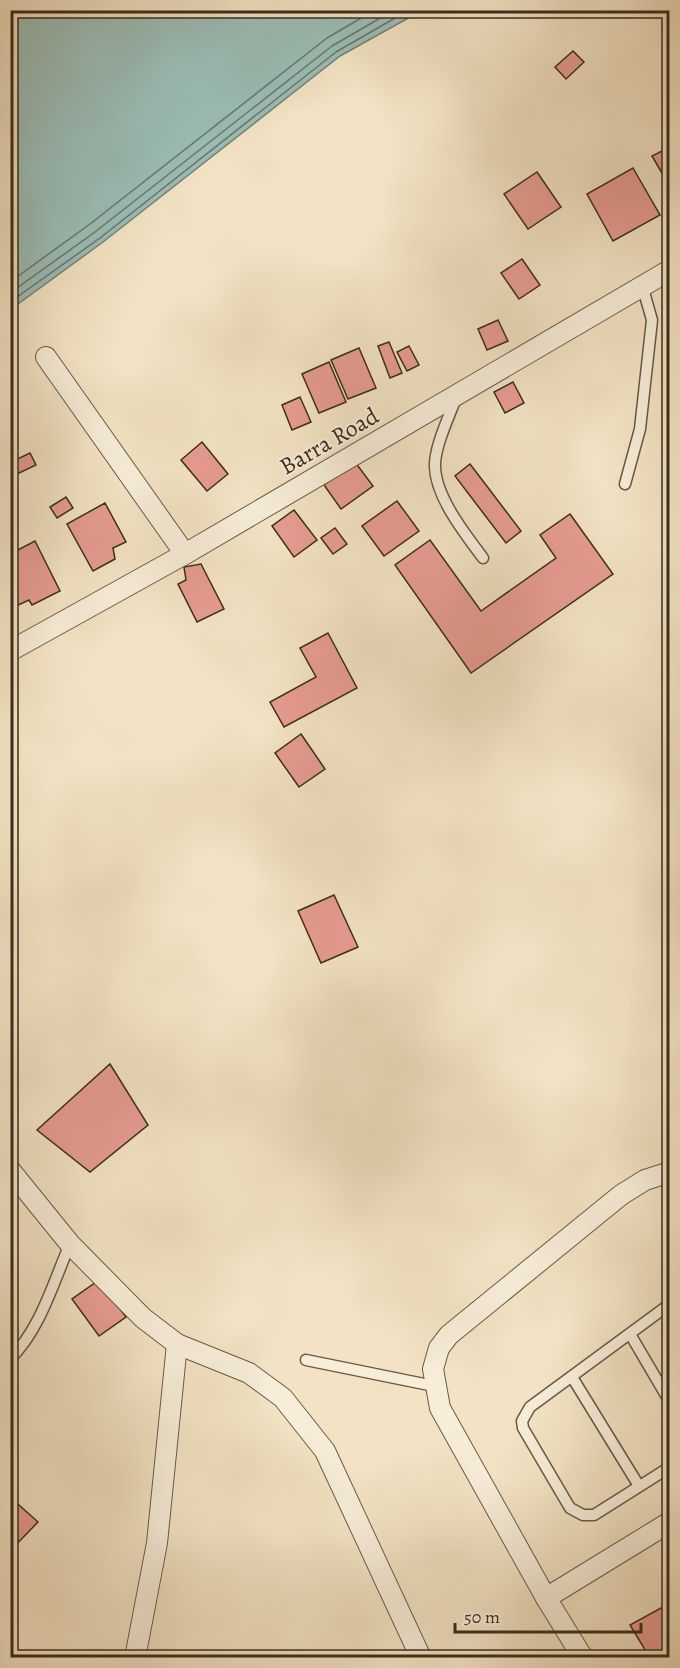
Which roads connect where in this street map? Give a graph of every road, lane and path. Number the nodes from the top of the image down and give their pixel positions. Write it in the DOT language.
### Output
graph roads {
  1 [pos="669,270"];
  2 [pos="642,285"];
  3 [pos="46,357"];
  4 [pos="457,395"];
  5 [pos="625,484"];
  6 [pos="185,554"];
  7 [pos="483,558"];
  8 [pos="10,651"];
  9 [pos="10,1170"];
  10 [pos="669,1172"];
  11 [pos="70,1244"];
  12 [pos="669,1304"];
  13 [pos="630,1334"];
  14 [pos="177,1344"];
  15 [pos="10,1359"];
  16 [pos="306,1360"];
  17 [pos="572,1377"];
  18 [pos="434,1386"];
  19 [pos="669,1402"];
  20 [pos="669,1467"];
  21 [pos="639,1486"];
  22 [pos="669,1522"];
  23 [pos="546,1598"];
  24 [pos="135,1658"];
  25 [pos="421,1658"];
  26 [pos="583,1658"];
  1 -- 2 [label="street, Barra Road"];
  2 -- 4 [label="street, Barra Road"];
  2 -- 5 [label="lane"];
  3 -- 6 [label="street"];
  4 -- 6 [label="street, Barra Road"];
  4 -- 7 [label="lane"];
  6 -- 8 [label="street, Barra Road"];
  9 -- 11 [label="street"];
  10 -- 18 [label="street"];
  11 -- 14 [label="street"];
  11 -- 15 [label="lane"];
  12 -- 13 [label="lane"];
  13 -- 17 [label="lane"];
  13 -- 19 [label="lane"];
  14 -- 24 [label="street"];
  14 -- 25 [label="street"];
  16 -- 18 [label="lane"];
  17 -- 21 [label="lane"];
  17 -- 21 [label="lane"];
  18 -- 23 [label="street"];
  20 -- 21 [label="lane"];
  22 -- 23 [label="street"];
  23 -- 26 [label="street"];
}
